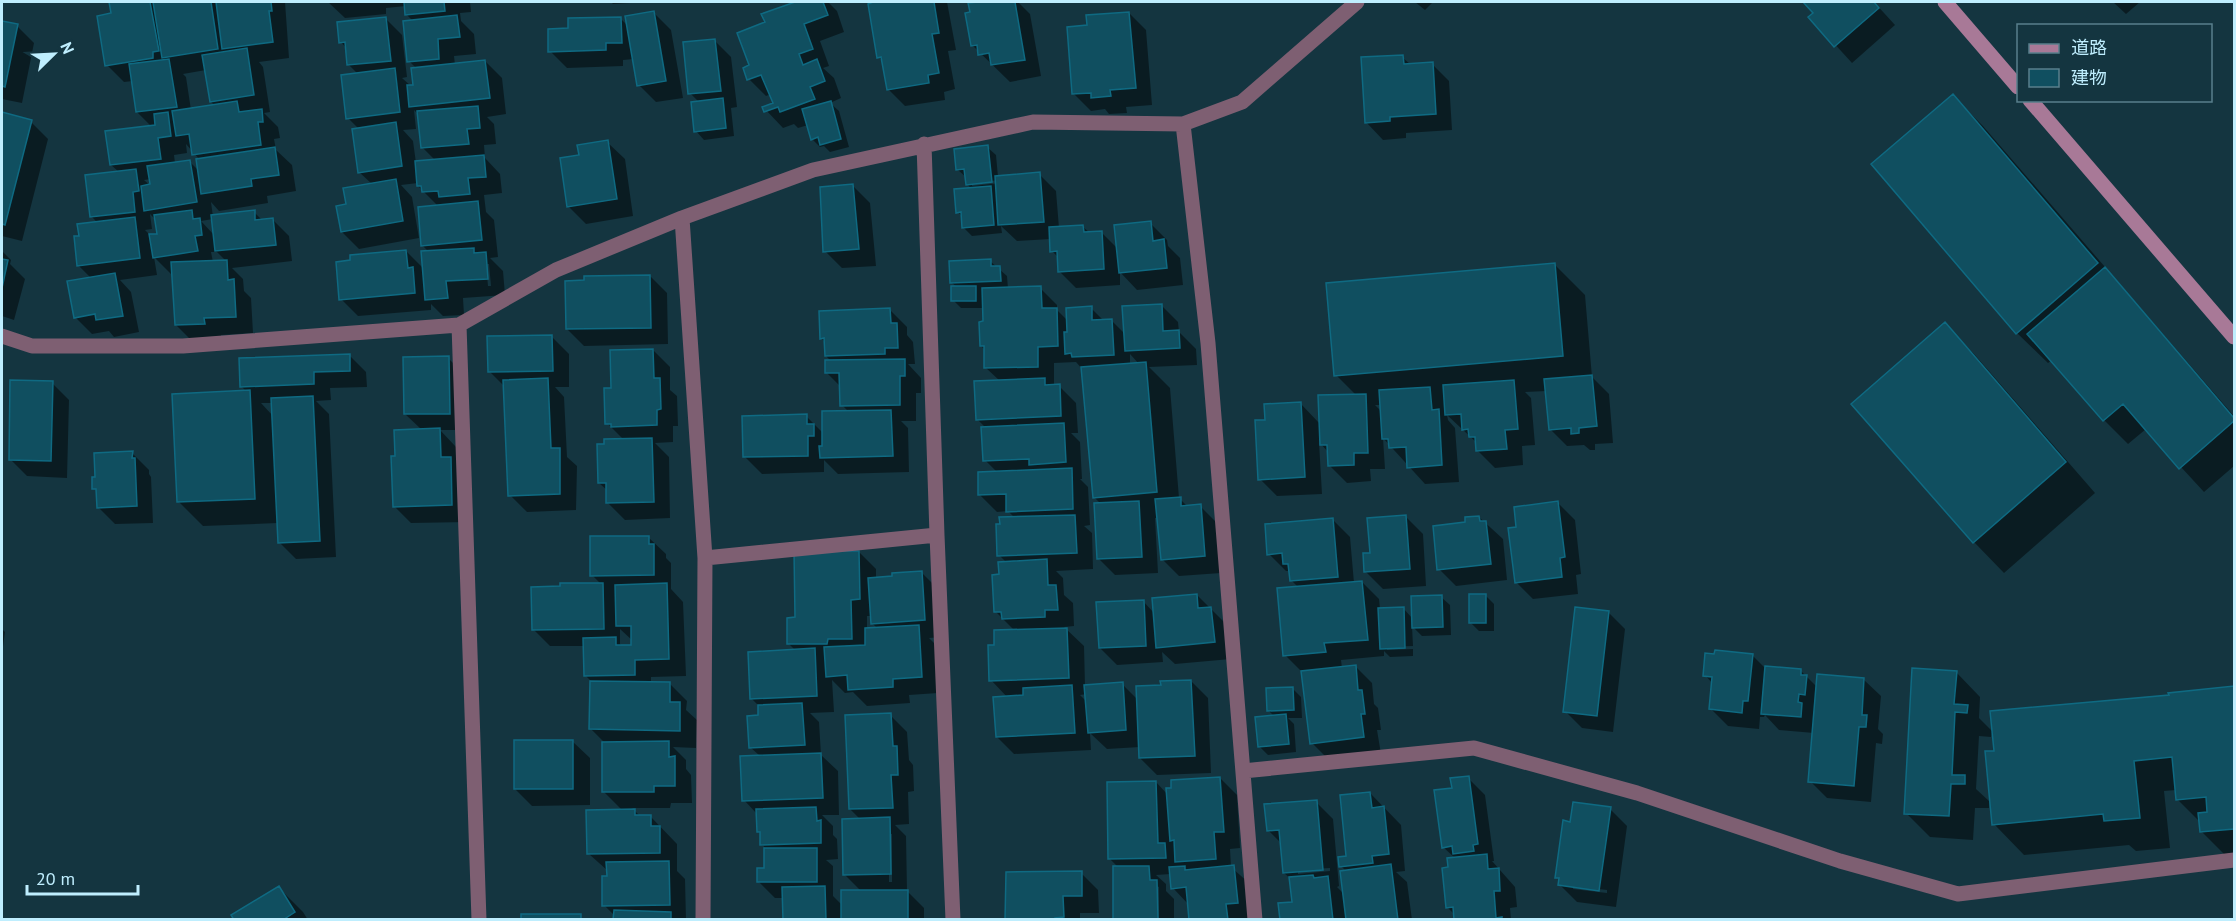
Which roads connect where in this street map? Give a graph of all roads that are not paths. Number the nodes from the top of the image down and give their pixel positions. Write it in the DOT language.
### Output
graph roads {
  1 [pos="1357,2"];
  2 [pos="1945,2"];
  3 [pos="2017,85"];
  4 [pos="2032,102"];
  5 [pos="1183,124"];
  6 [pos="924,144"];
  7 [pos="682,218"];
  8 [pos="459,325"];
  9 [pos="2,336"];
  10 [pos="2235,337"];
  11 [pos="937,534"];
  12 [pos="705,558"];
  13 [pos="1244,771"];
  14 [pos="2235,860"];
  15 [pos="479,920"];
  16 [pos="703,920"];
  17 [pos="953,920"];
  18 [pos="1255,920"];
  1 -- 5 [label="street"];
  2 -- 3 [label="street"];
  4 -- 10 [label="street"];
  5 -- 6 [label="street"];
  5 -- 13 [label="street"];
  6 -- 7 [label="street"];
  6 -- 11 [label="street"];
  7 -- 8 [label="street"];
  7 -- 12 [label="street"];
  8 -- 9 [label="street"];
  8 -- 15 [label="street"];
  11 -- 12 [label="street"];
  11 -- 17 [label="street"];
  12 -- 16 [label="street"];
  13 -- 14 [label="street"];
  13 -- 18 [label="street"];
}
